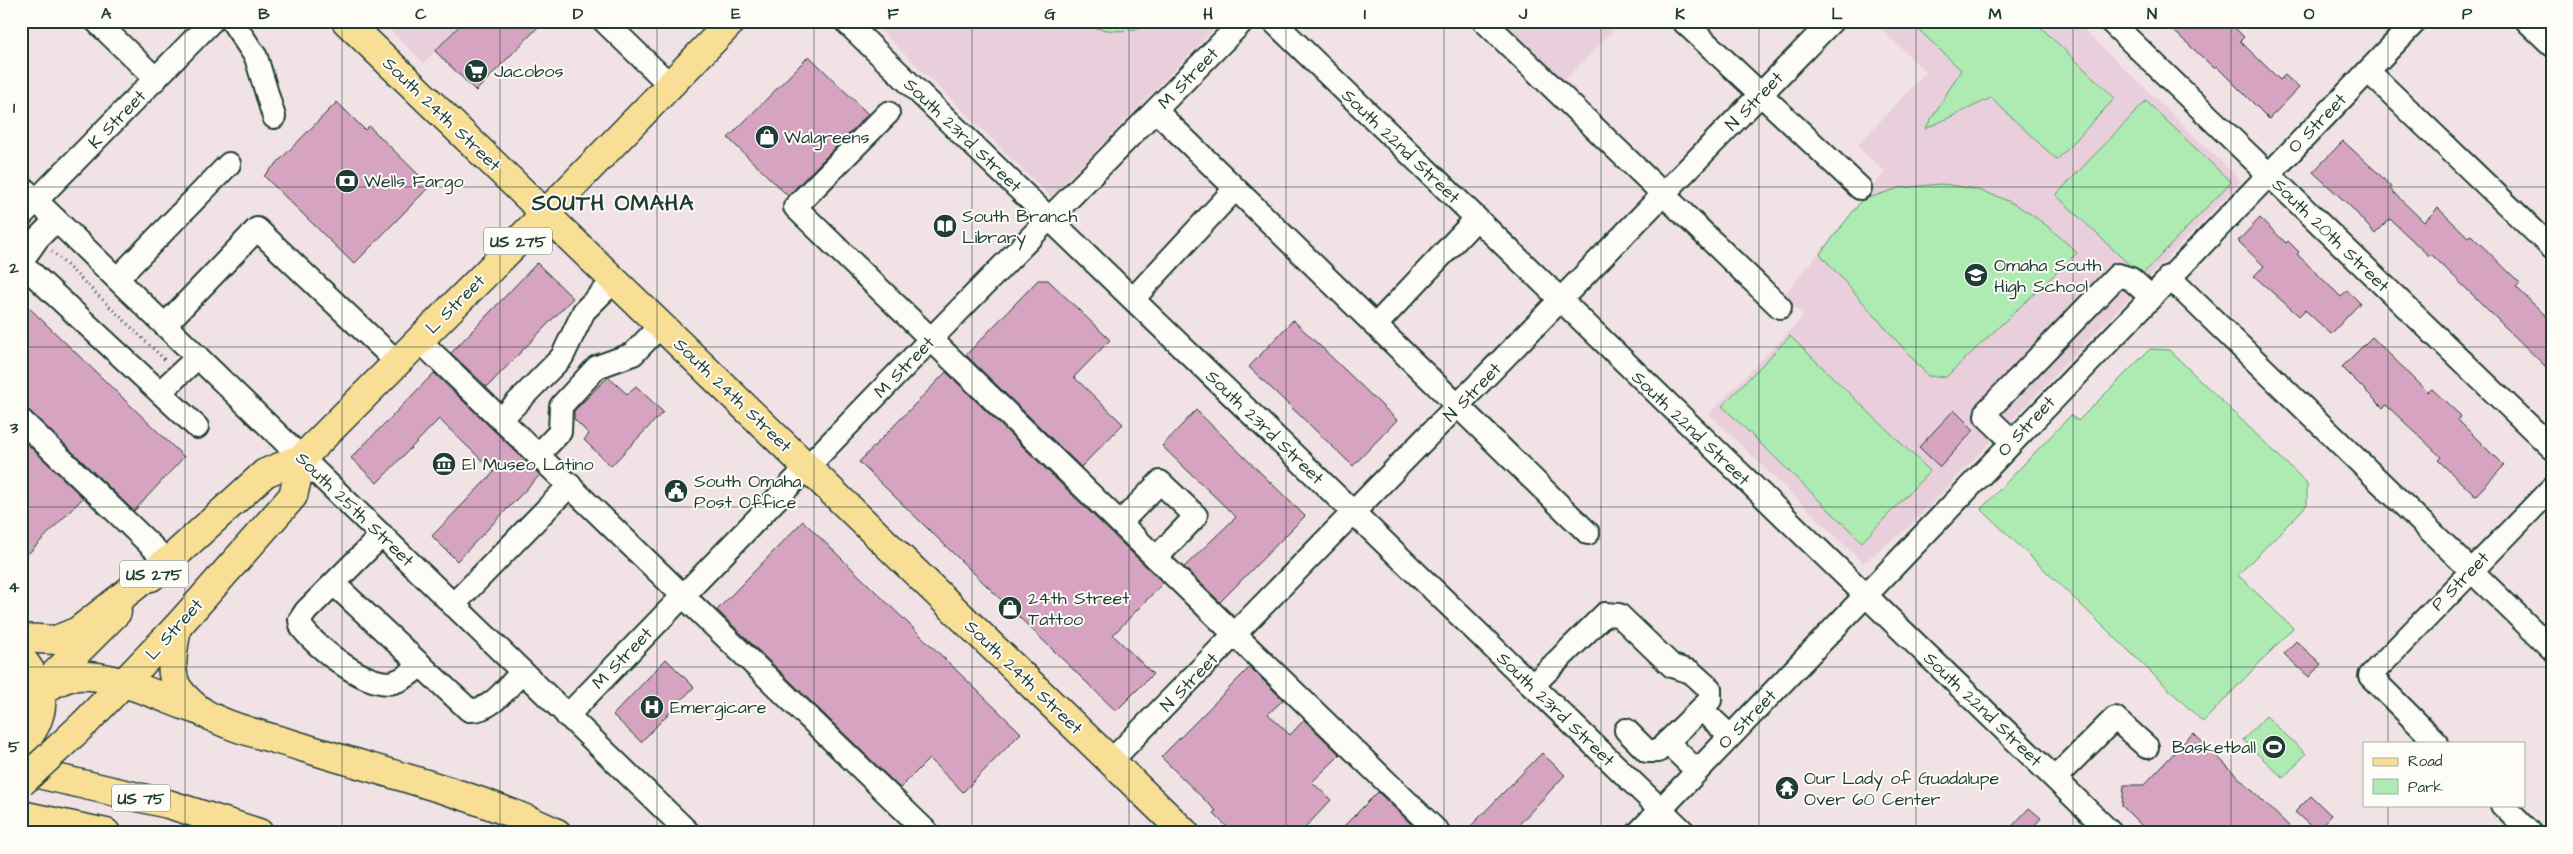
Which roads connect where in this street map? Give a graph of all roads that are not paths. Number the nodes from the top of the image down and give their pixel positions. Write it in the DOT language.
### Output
graph roads {
  1 [pos="96,21"];
  2 [pos="212,21"];
  3 [pos="232,21"];
  4 [pos="346,21"];
  5 [pos="604,21"];
  6 [pos="732,21"];
  7 [pos="845,21"];
  8 [pos="1244,21"];
  9 [pos="1273,21"];
  10 [pos="1484,21"];
  11 [pos="1683,21"];
  12 [pos="1832,21"];
  13 [pos="2110,21"];
  14 [pos="2416,21"];
  15 [pos="2527,21"];
  16 [pos="2552,45"];
  17 [pos="2368,70"];
  18 [pos="156,79"];
  19 [pos="670,85"];
  20 [pos="1760,95"];
  21 [pos="1156,112"];
  22 [pos="888,113"];
  23 [pos="274,117"];
  24 [pos="229,164"];
  25 [pos="2268,174"];
  26 [pos="1860,188"];
  27 [pos="1235,189"];
  28 [pos="1662,196"];
  29 [pos="26,201"];
  30 [pos="546,213"];
  31 [pos="56,220"];
  32 [pos="1050,220"];
  33 [pos="1476,220"];
  34 [pos="2552,248"];
  35 [pos="21,263"];
  36 [pos="2169,277"];
  37 [pos="118,279"];
  38 [pos="615,280"];
  39 [pos="2150,296"];
  40 [pos="1133,299"];
  41 [pos="1560,301"];
  42 [pos="1780,307"];
  43 [pos="165,325"];
  44 [pos="661,325"];
  45 [pos="1375,326"];
  46 [pos="419,340"];
  47 [pos="930,340"];
  48 [pos="198,357"];
  49 [pos="397,362"];
  50 [pos="160,392"];
  51 [pos="1458,406"];
  52 [pos="501,419"];
  53 [pos="21,420"];
  54 [pos="197,427"];
  55 [pos="2012,441"];
  56 [pos="2552,448"];
  57 [pos="538,455"];
  58 [pos="302,458"];
  59 [pos="807,467"];
  60 [pos="570,485"];
  61 [pos="2552,488"];
  62 [pos="1354,514"];
  63 [pos="1120,523"];
  64 [pos="1588,533"];
  65 [pos="382,535"];
  66 [pos="1156,558"];
  67 [pos="167,560"];
  68 [pos="2472,570"];
  69 [pos="334,584"];
  70 [pos="684,595"];
  71 [pos="1866,595"];
  72 [pos="454,605"];
  73 [pos="177,627"];
  74 [pos="1235,635"];
  75 [pos="21,638"];
  76 [pos="2552,649"];
  77 [pos="21,658"];
  78 [pos="421,666"];
  79 [pos="522,672"];
  80 [pos="124,684"];
  81 [pos="1532,686"];
  82 [pos="34,704"];
  83 [pos="1701,709"];
  84 [pos="205,714"];
  85 [pos="567,716"];
  86 [pos="1626,730"];
  87 [pos="1730,736"];
  88 [pos="1667,742"];
  89 [pos="2436,742"];
  90 [pos="2146,747"];
  91 [pos="21,748"];
  92 [pos="1111,761"];
  93 [pos="21,770"];
  94 [pos="1697,771"];
  95 [pos="2055,778"];
  96 [pos="21,784"];
  97 [pos="2503,806"];
  98 [pos="1660,809"];
  99 [pos="21,815"];
  100 [pos="106,833"];
  101 [pos="259,833"];
  102 [pos="557,833"];
  103 [pos="689,833"];
  104 [pos="928,833"];
  105 [pos="1185,833"];
  106 [pos="1439,833"];
  107 [pos="1638,833"];
  108 [pos="1685,833"];
  109 [pos="2111,833"];
  110 [pos="2530,833"];
  1 -- 18 [label="street"];
  2 -- 18 [label="street, K Street"];
  3 -- 23 [label="street"];
  4 -- 30 [label="main road, South 24th Street"];
  5 -- 19 [label="street"];
  6 -- 19 [label="main road, L Street / US 275"];
  7 -- 32 [label="street, South 23rd Street"];
  8 -- 21 [label="street, M Street"];
  9 -- 33 [label="street, South 22nd Street"];
  10 -- 28 [label="street"];
  11 -- 20 [label="street"];
  12 -- 20 [label="street, N Street"];
  13 -- 25 [label="street, South 20th Street"];
  14 -- 17 [label="street, O Street"];
  15 -- 16 [label="street"];
  17 -- 25 [label="street, O Street"];
  17 -- 34 [label="street"];
  18 -- 29 [label="street, K Street"];
  19 -- 30 [label="main road, L Street / US 275"];
  20 -- 26 [label="street"];
  20 -- 28 [label="street, N Street"];
  21 -- 27 [label="street"];
  21 -- 32 [label="street, M Street"];
  22 -- 47 [label="street"];
  24 -- 37 [label="street"];
  25 -- 36 [label="street, O Street"];
  25 -- 56 [label="street, South 20th Street"];
  27 -- 40 [label="street"];
  27 -- 45 [label="street"];
  28 -- 41 [label="street, N Street"];
  28 -- 42 [label="street"];
  29 -- 31 [label="street, South 25th Street"];
  30 -- 38 [label="main road, South 24th Street"];
  30 -- 46 [label="main road, L Street / US 275"];
  31 -- 35 [label="street"];
  31 -- 37 [label="street, South 25th Street"];
  32 -- 40 [label="street, South 23rd Street"];
  32 -- 47 [label="street, M Street"];
  33 -- 41 [label="street, South 22nd Street"];
  33 -- 45 [label="street"];
  35 -- 50 [label="street"];
  36 -- 39 [label="street, O Street"];
  36 -- 68 [label="street"];
  37 -- 43 [label="street, South 25th Street"];
  38 -- 44 [label="main road, South 24th Street"];
  38 -- 52 [label="street"];
  39 -- 55 [label="street, O Street"];
  39 -- 55 [label="street"];
  40 -- 62 [label="street, South 23rd Street"];
  41 -- 51 [label="street, N Street"];
  41 -- 71 [label="street, South 22nd Street"];
  43 -- 48 [label="street, South 25th Street"];
  43 -- 49 [label="street"];
  44 -- 57 [label="street"];
  44 -- 59 [label="main road, South 24th Street"];
  45 -- 51 [label="street"];
  46 -- 49 [label="main road, L Street / US 275"];
  46 -- 52 [label="street"];
  47 -- 59 [label="street, M Street"];
  47 -- 63 [label="street"];
  48 -- 50 [label="street"];
  48 -- 58 [label="street, South 25th Street"];
  49 -- 58 [label="main road, L Street / US 275"];
  50 -- 54 [label="street"];
  51 -- 62 [label="street, N Street"];
  51 -- 64 [label="street"];
  52 -- 57 [label="street"];
  53 -- 67 [label="street"];
  55 -- 71 [label="street, O Street"];
  57 -- 60 [label="street"];
  58 -- 65 [label="street, South 25th Street"];
  58 -- 67 [label="main road, L Street / US 275"];
  58 -- 73 [label="main road, L Street / US 275"];
  59 -- 70 [label="street, M Street"];
  59 -- 92 [label="main road, South 24th Street"];
  60 -- 70 [label="street"];
  60 -- 72 [label="street"];
  61 -- 68 [label="street, P Street"];
  62 -- 74 [label="street, N Street"];
  62 -- 81 [label="street, South 23rd Street"];
  63 -- 66 [label="street"];
  63 -- 66 [label="street"];
  65 -- 69 [label="street"];
  65 -- 72 [label="street, South 25th Street"];
  66 -- 74 [label="street"];
  67 -- 75 [label="main road"];
  67 -- 82 [label="main road, L Street / US 275"];
  68 -- 76 [label="street"];
  68 -- 89 [label="street, P Street"];
  69 -- 78 [label="street"];
  69 -- 78 [label="street"];
  70 -- 85 [label="street, M Street"];
  70 -- 104 [label="street"];
  71 -- 87 [label="street, O Street"];
  71 -- 95 [label="street, South 22nd Street"];
  72 -- 79 [label="street, South 25th Street"];
  73 -- 80 [label="main road, L Street / US 275"];
  73 -- 84 [label="main road"];
  74 -- 92 [label="street, N Street"];
  74 -- 106 [label="street"];
  77 -- 82 [label="main road"];
  78 -- 79 [label="street"];
  79 -- 85 [label="street, South 25th Street"];
  80 -- 82 [label="main road"];
  80 -- 84 [label="main road"];
  80 -- 96 [label="main road, L Street / US 275, bridge"];
  81 -- 83 [label="street"];
  81 -- 98 [label="street, South 23rd Street"];
  82 -- 91 [label="main road, L Street"];
  83 -- 87 [label="street"];
  83 -- 88 [label="street"];
  84 -- 102 [label="main road"];
  85 -- 103 [label="street, South 25th Street"];
  86 -- 88 [label="street"];
  87 -- 94 [label="street, O Street"];
  88 -- 94 [label="street"];
  90 -- 95 [label="street"];
  92 -- 105 [label="main road, South 24th Street"];
  93 -- 101 [label="main road, US 75"];
  94 -- 98 [label="street, O Street"];
  95 -- 109 [label="street, South 22nd Street"];
  97 -- 110 [label="street"];
  98 -- 107 [label="street, O Street"];
  98 -- 108 [label="street, South 23rd Street"];
  99 -- 100 [label="main road, US 75"];
}
